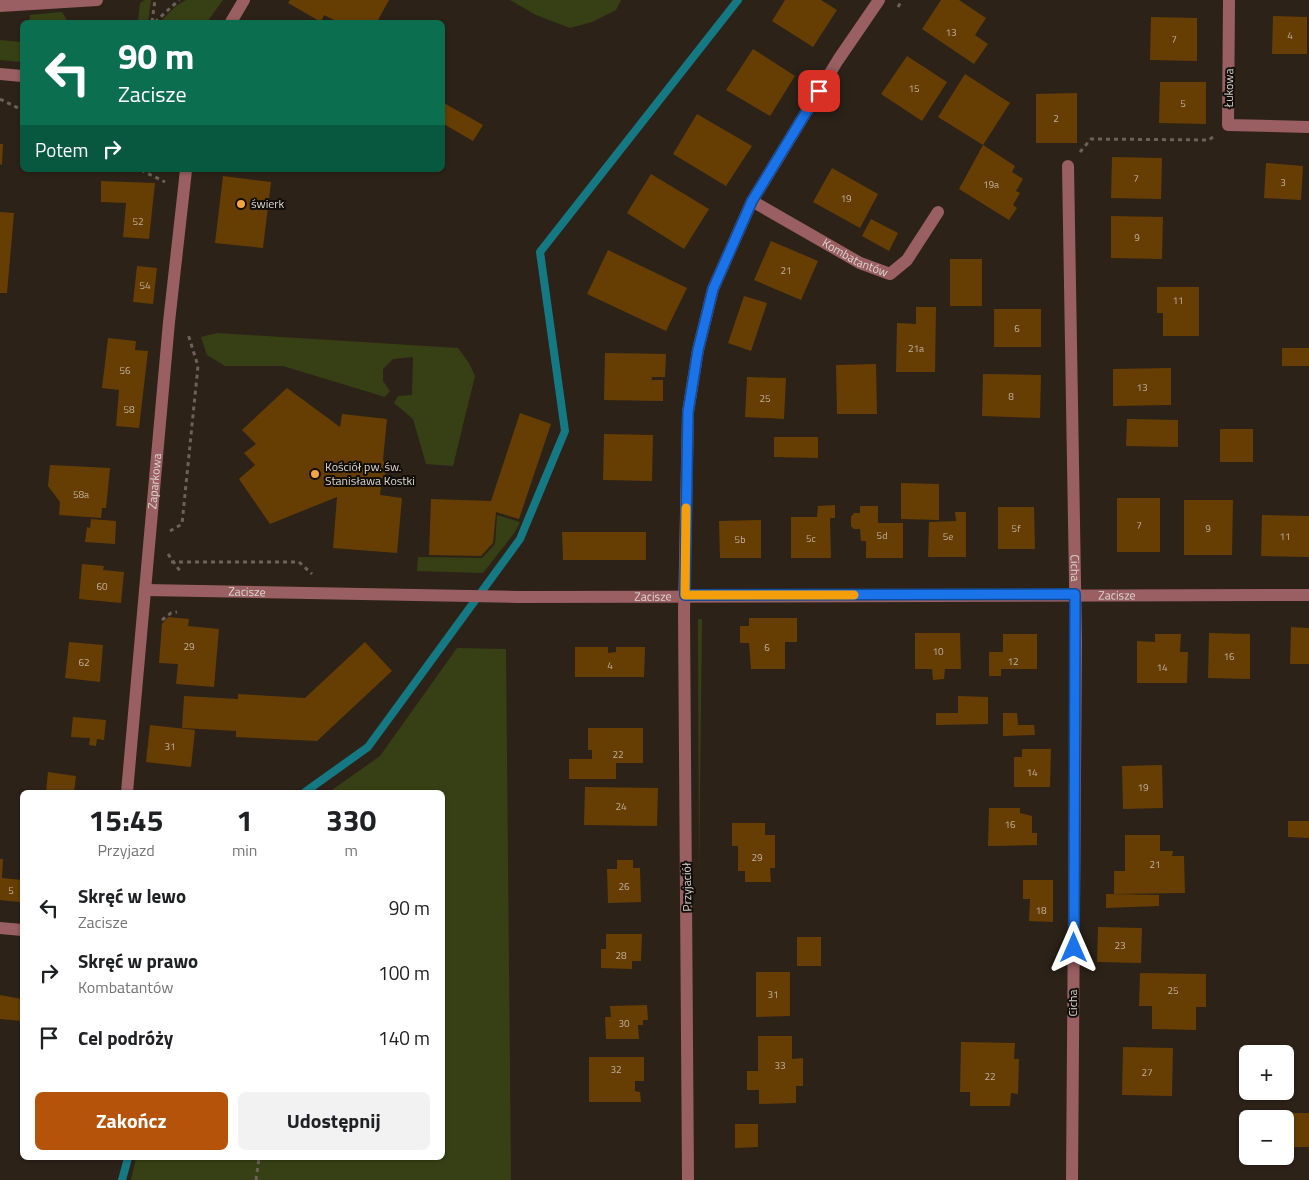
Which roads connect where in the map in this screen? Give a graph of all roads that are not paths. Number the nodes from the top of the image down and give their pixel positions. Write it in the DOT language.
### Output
graph roads {
  1 [pos="97,0"];
  2 [pos="244,0"];
  3 [pos="879,0"];
  4 [pos="1230,0"];
  5 [pos="0,6"];
  6 [pos="232,20"];
  7 [pos="0,74"];
  8 [pos="20,76"];
  9 [pos="1309,127"];
  10 [pos="1068,166"];
  11 [pos="186,172"];
  12 [pos="752,201"];
  13 [pos="938,212"];
  14 [pos="145,590"];
  15 [pos="1075,594"];
  16 [pos="685,595"];
  17 [pos="1309,595"];
  18 [pos="128,790"];
  19 [pos="0,928"];
  20 [pos="20,930"];
  21 [pos="688,1180"];
  22 [pos="1072,1180"];
  1 -- 5 [label="street"];
  2 -- 6 [label="street"];
  3 -- 12 [label="street"];
  4 -- 9 [label="street, Łukowa"];
  7 -- 8 [label="street"];
  10 -- 15 [label="street, Cicha"];
  11 -- 14 [label="street, Zaparkowa"];
  12 -- 13 [label="street, Kombatantów"];
  12 -- 16 [label="street"];
  14 -- 16 [label="street, Zacisze"];
  14 -- 18 [label="street, Zaparkowa"];
  15 -- 16 [label="street, Zacisze"];
  15 -- 17 [label="street, Zacisze"];
  15 -- 22 [label="street, Cicha"];
  16 -- 21 [label="street, Przyjaciół"];
  19 -- 20 [label="street"];
}
